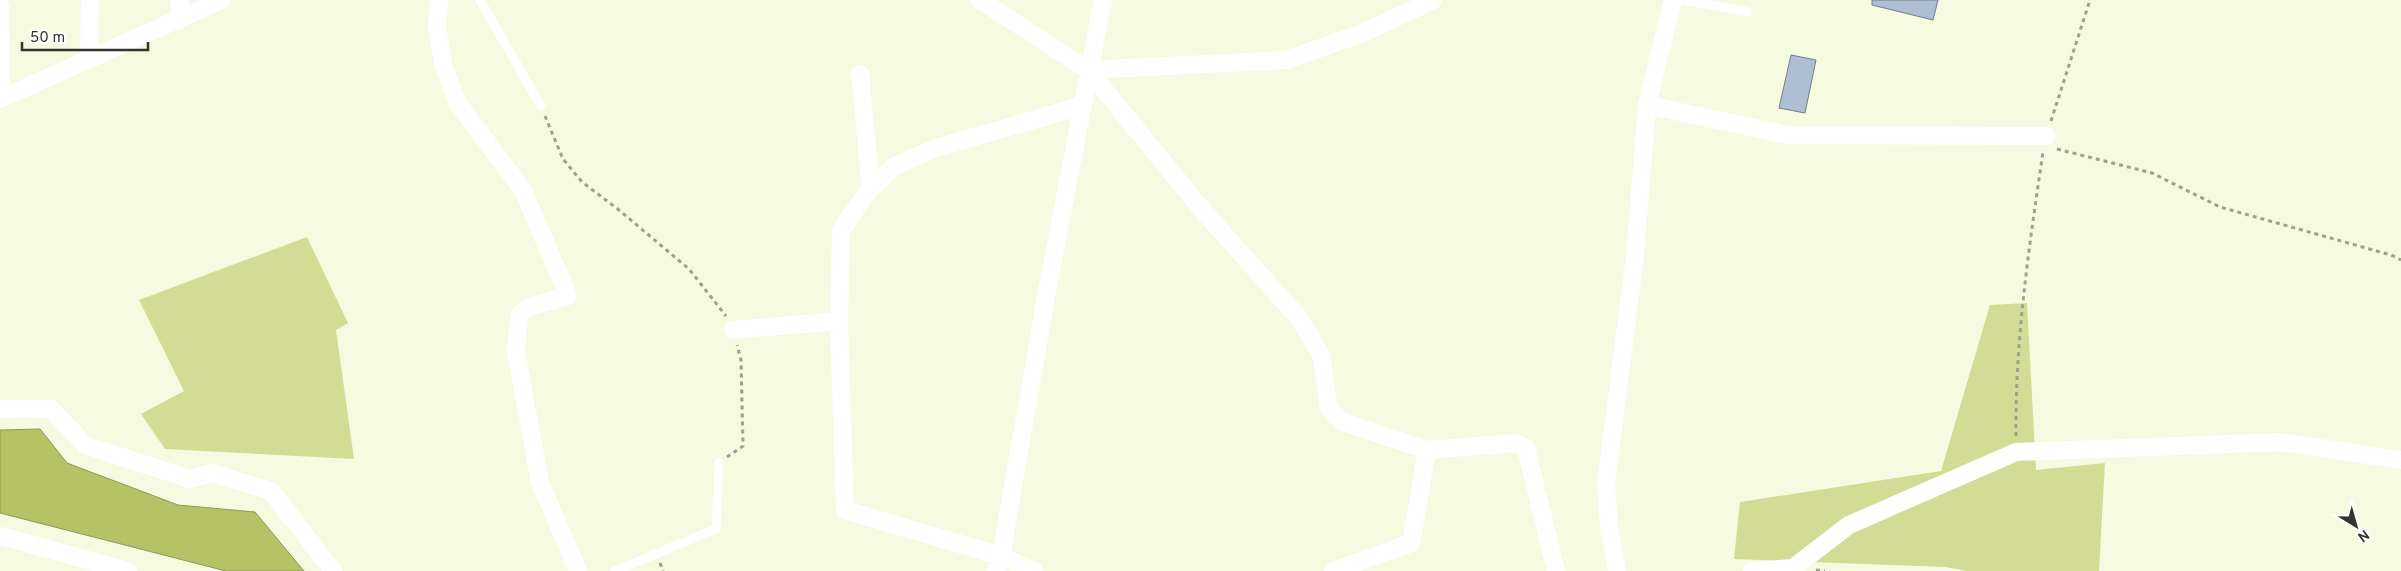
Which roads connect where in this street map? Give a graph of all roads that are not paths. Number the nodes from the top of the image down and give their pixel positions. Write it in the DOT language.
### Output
graph roads {
  1 [pos="90,0"];
  2 [pos="180,0"];
  3 [pos="221,0"];
  4 [pos="439,0"];
  5 [pos="480,0"];
  6 [pos="980,0"];
  7 [pos="1103,0"];
  8 [pos="1433,0"];
  9 [pos="1673,0"];
  10 [pos="1684,0"];
  11 [pos="0,6"];
  12 [pos="1748,12"];
  13 [pos="179,20"];
  14 [pos="89,58"];
  15 [pos="1088,70"];
  16 [pos="860,74"];
  17 [pos="1,98"];
  18 [pos="1647,105"];
  19 [pos="541,106"];
  20 [pos="1082,106"];
  21 [pos="2045,140"];
  22 [pos="870,189"];
  23 [pos="840,321"];
  24 [pos="733,330"];
  25 [pos="0,409"];
  26 [pos="1427,450"];
  27 [pos="2401,460"];
  28 [pos="720,463"];
  29 [pos="0,536"];
  30 [pos="998,564"];
  31 [pos="1793,570"];
  32 [pos="128,571"];
  33 [pos="333,571"];
  34 [pos="578,571"];
  35 [pos="615,571"];
  36 [pos="1034,571"];
  37 [pos="1333,571"];
  38 [pos="1556,571"];
  39 [pos="1617,571"];
  40 [pos="1752,571"];
  1 -- 14 [label="street"];
  2 -- 13 [label="street"];
  3 -- 13 [label="street"];
  4 -- 34 [label="street"];
  5 -- 19 [label="lane"];
  6 -- 15 [label="street"];
  7 -- 15 [label="street"];
  8 -- 15 [label="street"];
  9 -- 18 [label="street"];
  10 -- 12 [label="lane"];
  11 -- 17 [label="street"];
  13 -- 14 [label="street"];
  14 -- 17 [label="street"];
  15 -- 20 [label="street"];
  15 -- 26 [label="street"];
  16 -- 22 [label="street"];
  18 -- 21 [label="street"];
  18 -- 39 [label="street"];
  20 -- 22 [label="street"];
  20 -- 30 [label="street"];
  22 -- 23 [label="street"];
  23 -- 24 [label="street"];
  23 -- 30 [label="street"];
  25 -- 33 [label="street"];
  26 -- 37 [label="street"];
  26 -- 38 [label="street"];
  27 -- 31 [label="street"];
  28 -- 35 [label="lane"];
  29 -- 32 [label="street"];
  30 -- 36 [label="street"];
  31 -- 40 [label="street"];
}
